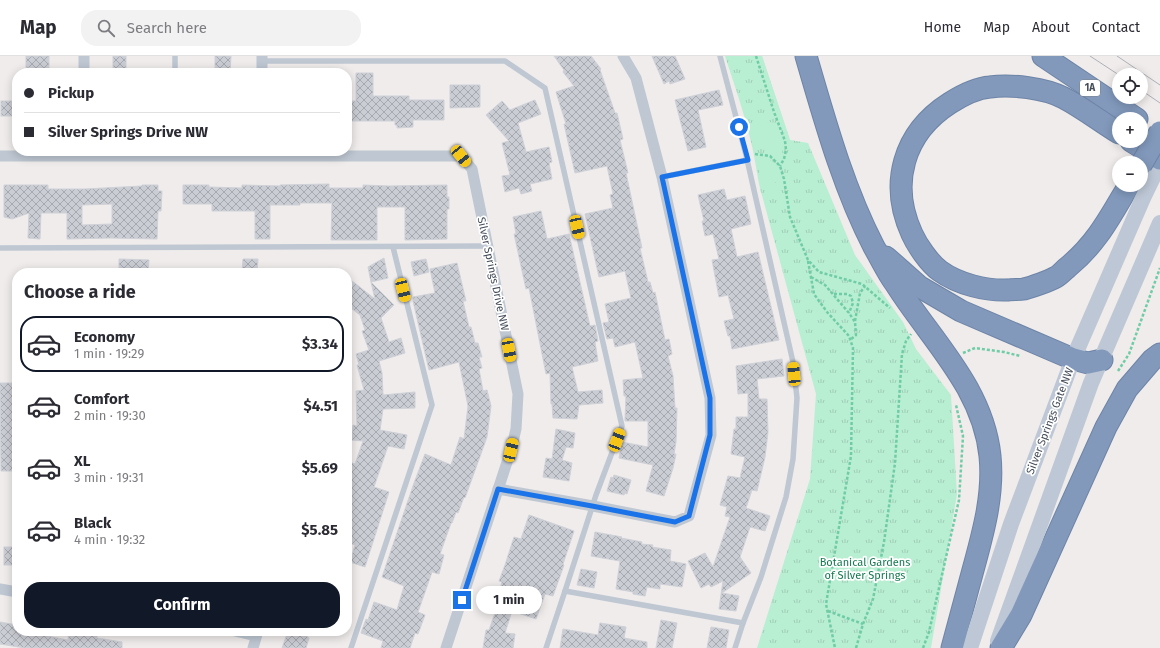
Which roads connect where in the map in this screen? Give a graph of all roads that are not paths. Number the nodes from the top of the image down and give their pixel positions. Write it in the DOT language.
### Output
graph roads {
  1 [pos="84,56"];
  2 [pos="175,56"];
  3 [pos="623,56"];
  4 [pos="720,56"];
  5 [pos="806,56"];
  6 [pos="1043,56"];
  7 [pos="262,59"];
  8 [pos="84,68"];
  9 [pos="175,68"];
  10 [pos="1127,112"];
  11 [pos="1148,126"];
  12 [pos="1112,129"];
  13 [pos="1160,133"];
  14 [pos="1142,148"];
  15 [pos="352,155"];
  16 [pos="0,156"];
  17 [pos="12,156"];
  18 [pos="1146,156"];
  19 [pos="747,158"];
  20 [pos="1160,159"];
  21 [pos="1160,163"];
  22 [pos="1148,175"];
  23 [pos="662,177"];
  24 [pos="1132,192"];
  25 [pos="1133,192"];
  26 [pos="1160,223"];
  27 [pos="393,246"];
  28 [pos="487,246"];
  29 [pos="0,248"];
  30 [pos="875,248"];
  31 [pos="1160,354"];
  32 [pos="1073,359"];
  33 [pos="1102,360"];
  34 [pos="498,489"];
  35 [pos="592,506"];
  36 [pos="0,589"];
  37 [pos="12,591"];
  38 [pos="565,591"];
  39 [pos="743,623"];
  40 [pos="256,636"];
  41 [pos="253,648"];
  42 [pos="351,648"];
  43 [pos="446,648"];
  44 [pos="546,648"];
  45 [pos="735,648"];
  46 [pos="952,648"];
  47 [pos="970,648"];
  48 [pos="996,648"];
  49 [pos="1001,648"];
  1 -- 8 [label="street"];
  2 -- 9 [label="lane"];
  3 -- 23 [label="street"];
  4 -- 19 [label="lane"];
  5 -- 30 [label="highway"];
  6 -- 10 [label="highway, 1A"];
  7 -- 35 [label="lane"];
  11 -- 13 [label="highway"];
  12 -- 24 [label="highway"];
  13 -- 18 [label="highway, bridge"];
  14 -- 20 [label="highway"];
  15 -- 28 [label="street, Silver Springs Drive NW"];
  16 -- 17 [label="street"];
  19 -- 23 [label="lane"];
  19 -- 39 [label="lane"];
  21 -- 22 [label="street, Silver Springs Gate NW"];
  23 -- 35 [label="street"];
  25 -- 32 [label="street, Silver Springs Gate NW"];
  26 -- 33 [label="street"];
  27 -- 28 [label="lane"];
  27 -- 29 [label="lane"];
  27 -- 42 [label="lane"];
  28 -- 34 [label="street, Silver Springs Drive NW"];
  30 -- 32 [label="highway"];
  30 -- 46 [label="highway"];
  31 -- 49 [label="highway"];
  32 -- 33 [label="highway"];
  32 -- 47 [label="street, Silver Springs Gate NW"];
  33 -- 48 [label="street"];
  34 -- 35 [label="street"];
  34 -- 43 [label="street, Silver Springs Drive NW"];
  35 -- 38 [label="lane"];
  36 -- 37 [label="street"];
  38 -- 39 [label="lane"];
  38 -- 44 [label="lane"];
  39 -- 45 [label="lane"];
  40 -- 41 [label="street"];
}
